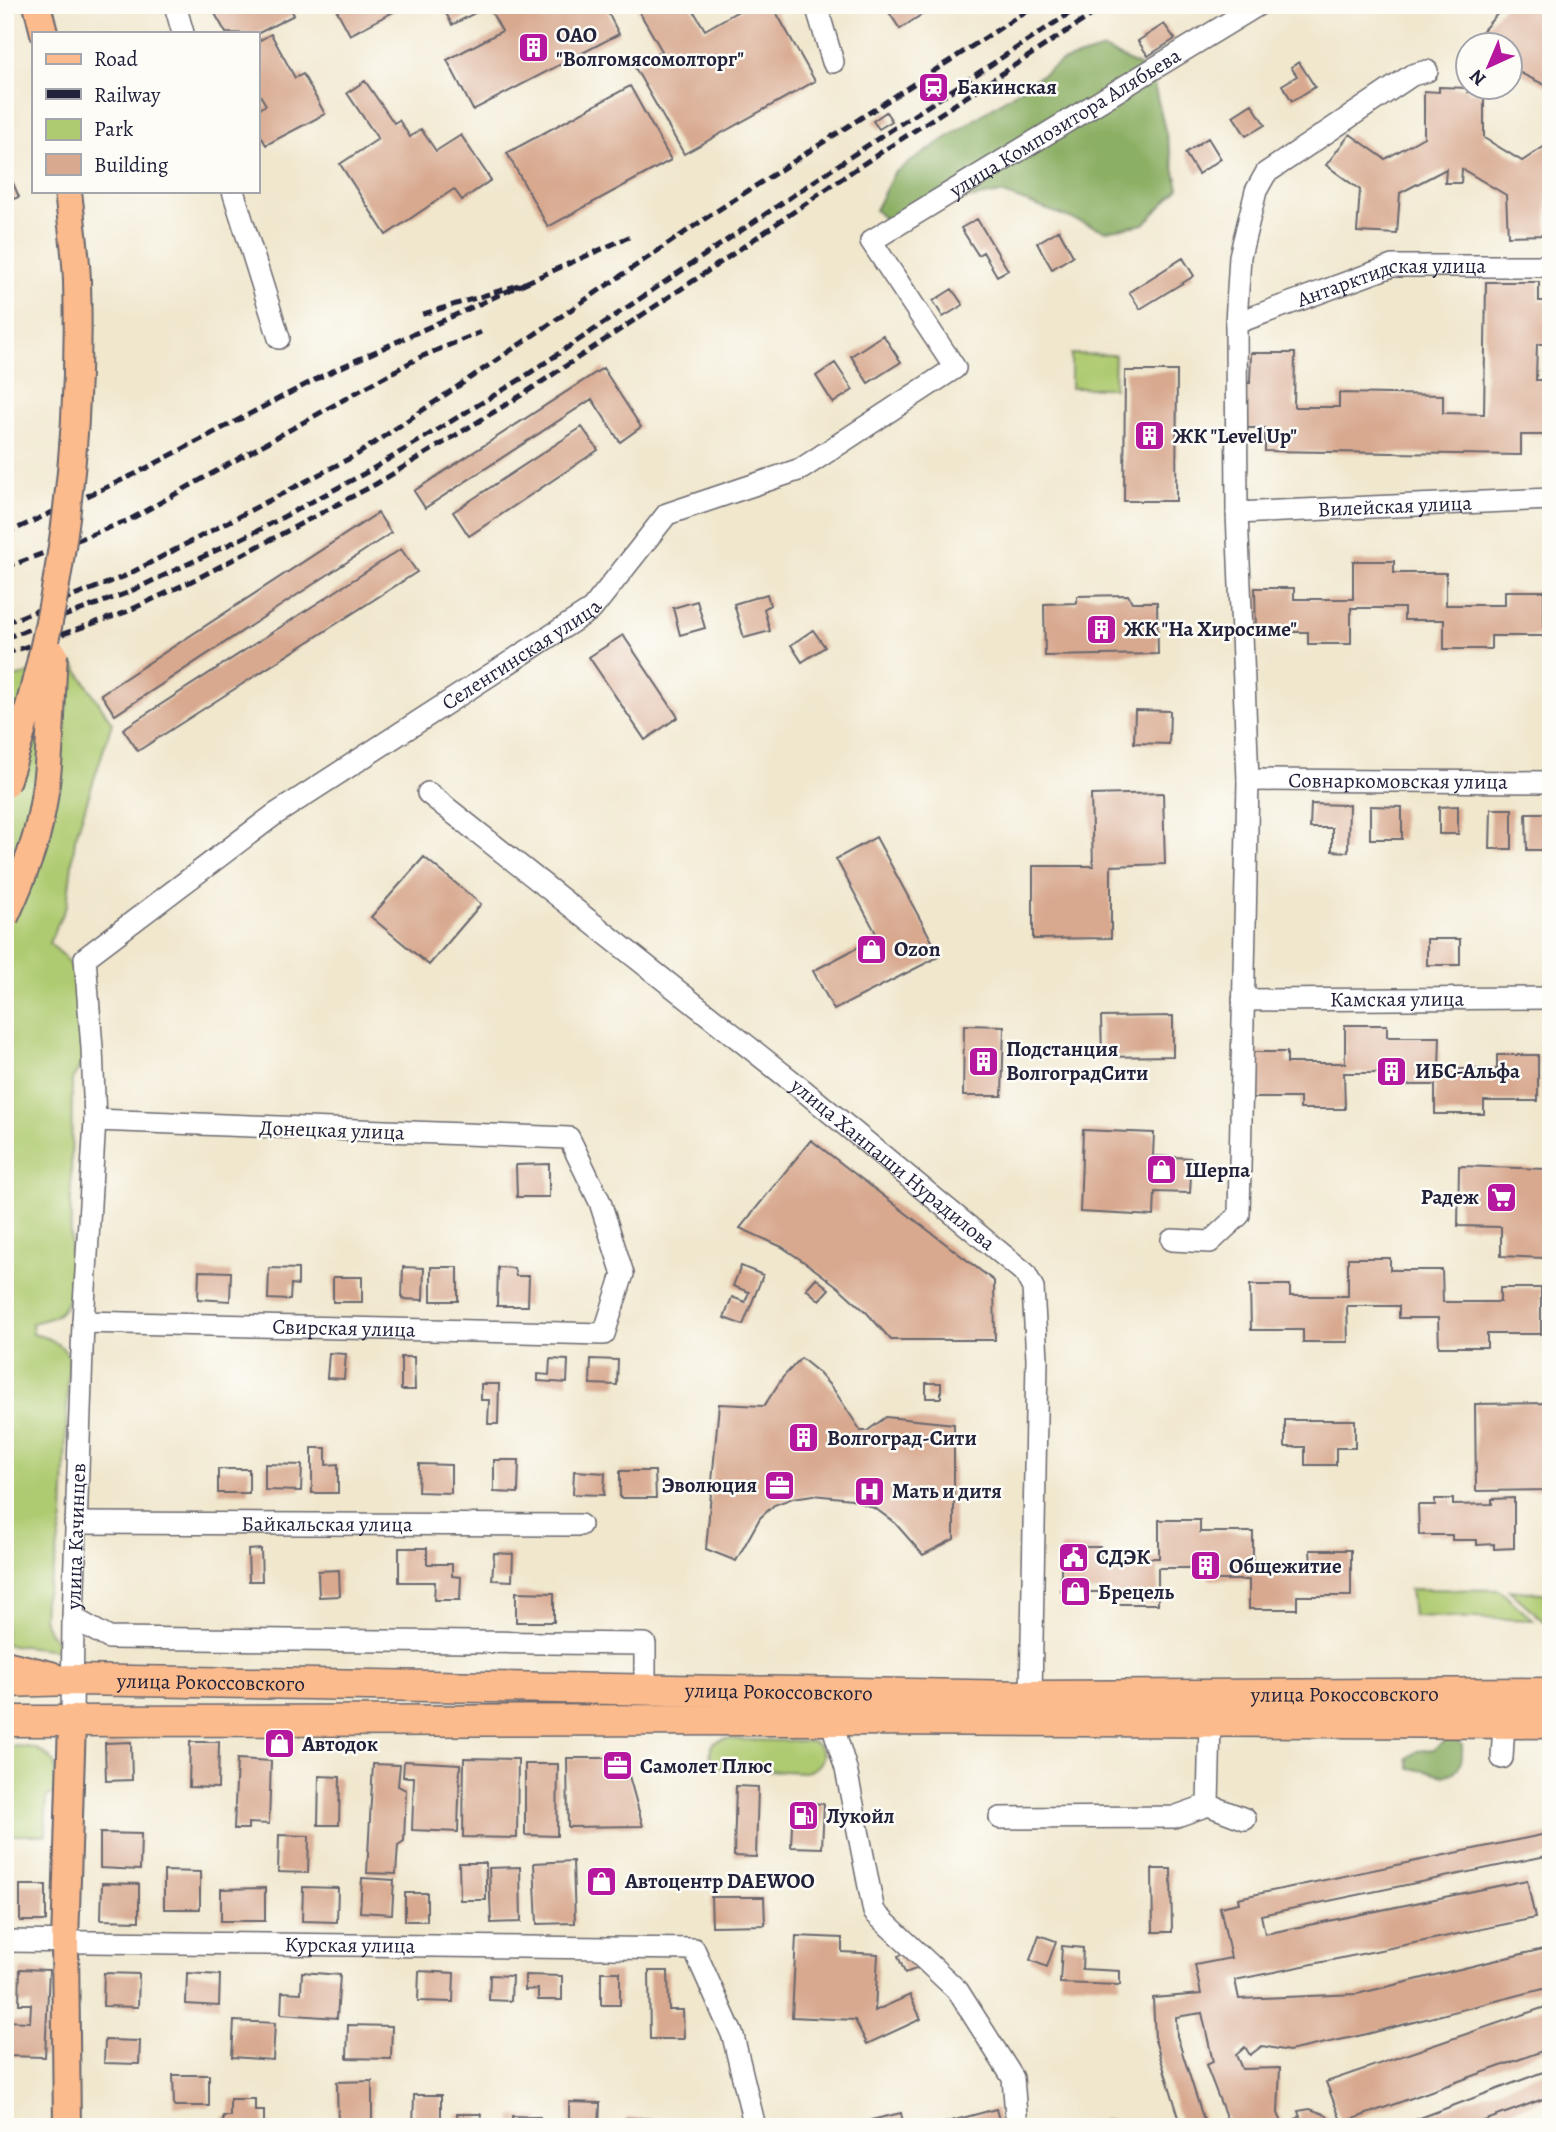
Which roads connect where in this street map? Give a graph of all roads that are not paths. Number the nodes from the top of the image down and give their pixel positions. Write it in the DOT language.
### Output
graph roads {
  1 [pos="37,5"];
  2 [pos="174,5"];
  3 [pos="816,5"];
  4 [pos="1258,5"];
  5 [pos="44,32"];
  6 [pos="183,32"];
  7 [pos="833,62"];
  8 [pos="1427,71"];
  9 [pos="68,192"];
  10 [pos="233,192"];
  11 [pos="1551,266"];
  12 [pos="1236,323"];
  13 [pos="279,338"];
  14 [pos="955,368"];
  15 [pos="1551,499"];
  16 [pos="1237,513"];
  17 [pos="59,558"];
  18 [pos="1248,780"];
  19 [pos="1551,782"];
  20 [pos="5,785"];
  21 [pos="428,793"];
  22 [pos="5,918"];
  23 [pos="85,958"];
  24 [pos="1551,998"];
  25 [pos="1243,1000"];
  26 [pos="95,1121"];
  27 [pos="1172,1240"];
  28 [pos="83,1322"];
  29 [pos="604,1334"];
  30 [pos="75,1523"];
  31 [pos="580,1525"];
  32 [pos="73,1618"];
  33 [pos="5,1664"];
  34 [pos="74,1680"];
  35 [pos="5,1682"];
  36 [pos="645,1689"];
  37 [pos="1551,1693"];
  38 [pos="1031,1696"];
  39 [pos="831,1720"];
  40 [pos="5,1721"];
  41 [pos="72,1722"];
  42 [pos="1210,1722"];
  43 [pos="1504,1723"];
  44 [pos="1551,1723"];
  45 [pos="1502,1758"];
  46 [pos="1208,1805"];
  47 [pos="1000,1818"];
  48 [pos="1245,1819"];
  49 [pos="5,1941"];
  50 [pos="65,1942"];
  51 [pos="67,2127"];
  52 [pos="755,2127"];
  53 [pos="1017,2127"];
  1 -- 5 [label="main road"];
  2 -- 6 [label="street"];
  3 -- 7 [label="street"];
  4 -- 14 [label="street, улица Композитора Алябьева"];
  8 -- 12 [label="street"];
  9 -- 17 [label="main road, bridge"];
  10 -- 13 [label="street"];
  11 -- 12 [label="street, Антарктидская улица"];
  12 -- 16 [label="street"];
  14 -- 23 [label="street, Селенгинская улица"];
  15 -- 16 [label="street, Вилейская улица"];
  16 -- 18 [label="street"];
  17 -- 20 [label="main road, bridge"];
  17 -- 22 [label="main road, bridge"];
  18 -- 19 [label="street, Совнаркомовская улица"];
  18 -- 25 [label="street"];
  21 -- 38 [label="street, улица Ханпаши Нурадилова"];
  23 -- 26 [label="street, улица Качинцев"];
  24 -- 25 [label="street, Камская улица"];
  25 -- 27 [label="street"];
  26 -- 28 [label="street, улица Качинцев"];
  26 -- 29 [label="street, Донецкая улица"];
  28 -- 29 [label="street, Свирская улица"];
  28 -- 30 [label="street, улица Качинцев"];
  30 -- 31 [label="street, Байкальская улица"];
  30 -- 32 [label="street, улица Качинцев"];
  32 -- 34 [label="street"];
  32 -- 36 [label="street, улица Качинцев"];
  33 -- 34 [label="main road"];
  34 -- 35 [label="highway, улица Рокоссовского"];
  34 -- 36 [label="highway, улица Рокоссовского"];
  34 -- 41 [label="street"];
  36 -- 38 [label="highway, улица Рокоссовского"];
  37 -- 38 [label="highway, улица Рокоссовского"];
  39 -- 41 [label="highway, улица Рокоссовского"];
  39 -- 42 [label="highway, улица Рокоссовского"];
  39 -- 53 [label="street"];
  40 -- 41 [label="highway, улица Рокоссовского"];
  41 -- 50 [label="main road"];
  42 -- 43 [label="highway, улица Рокоссовского"];
  42 -- 46 [label="street"];
  43 -- 44 [label="highway, улица Рокоссовского"];
  43 -- 45 [label="street"];
  46 -- 47 [label="street"];
  46 -- 48 [label="street"];
  49 -- 50 [label="street, Курская улица"];
  50 -- 51 [label="main road"];
  50 -- 52 [label="street, Курская улица"];
}
